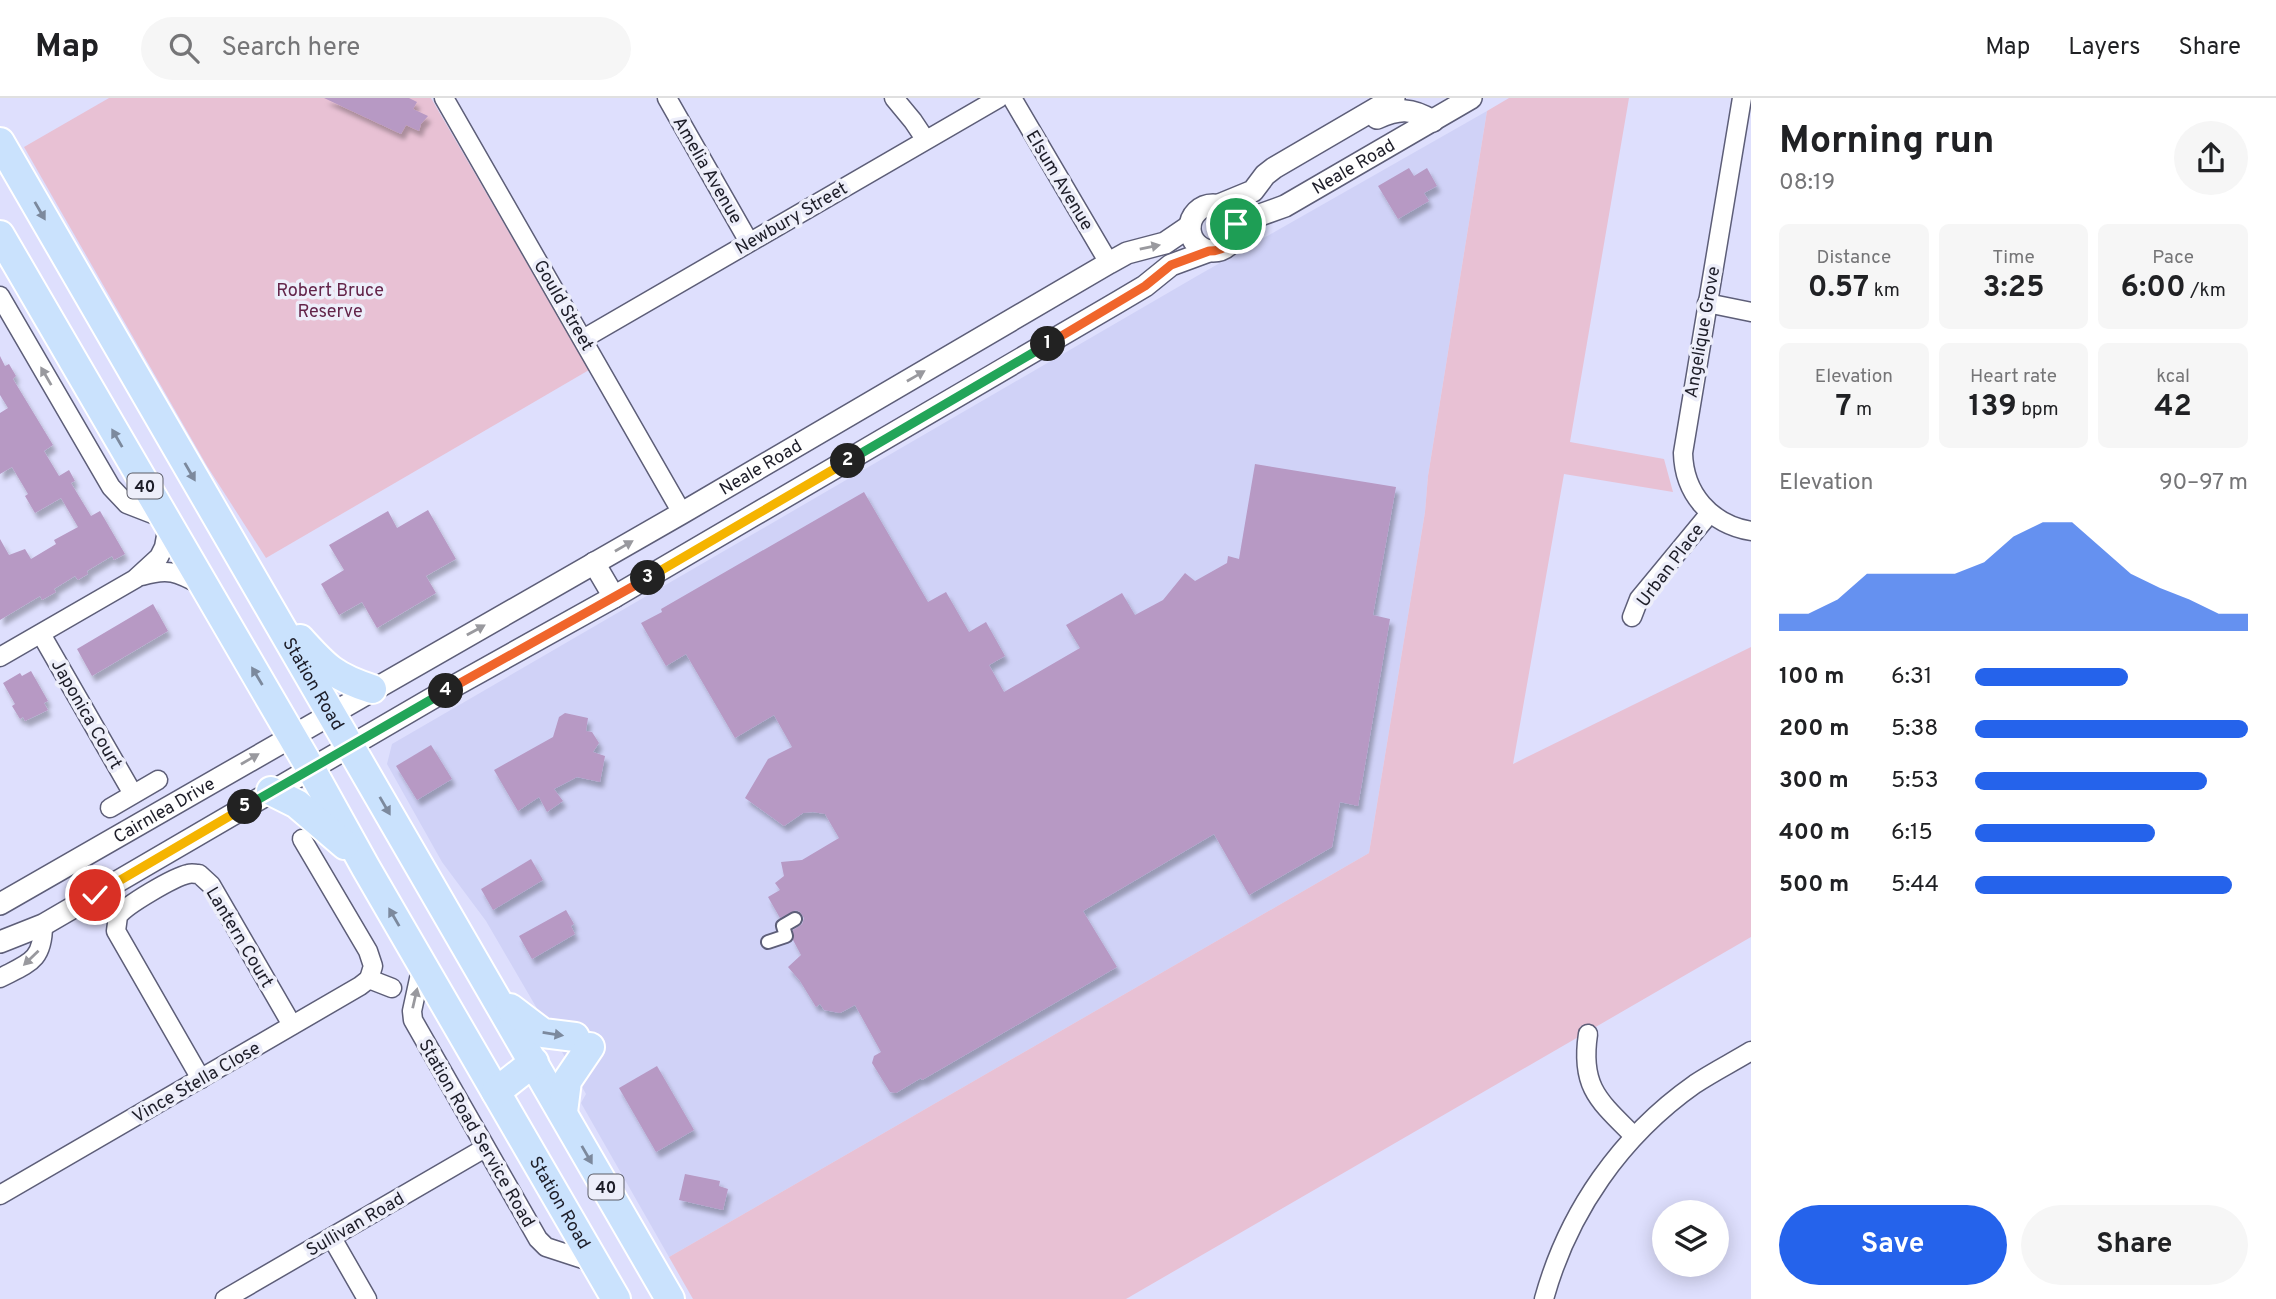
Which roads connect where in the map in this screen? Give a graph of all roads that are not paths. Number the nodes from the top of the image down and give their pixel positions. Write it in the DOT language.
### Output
graph roads {
  1 [pos="444,98"];
  2 [pos="667,98"];
  3 [pos="999,98"];
  4 [pos="1012,98"];
  5 [pos="1394,98"];
  6 [pos="1471,98"];
  7 [pos="1742,98"];
  8 [pos="896,102"];
  9 [pos="1433,121"];
  10 [pos="1744,130"];
  11 [pos="0,142"];
  12 [pos="920,143"];
  13 [pos="1307,148"];
  14 [pos="1219,205"];
  15 [pos="1190,226"];
  16 [pos="1236,232"];
  17 [pos="0,235"];
  18 [pos="749,242"];
  19 [pos="1209,251"];
  20 [pos="1109,263"];
  21 [pos="0,296"];
  22 [pos="1707,303"];
  23 [pos="1751,312"];
  24 [pos="583,339"];
  25 [pos="864,406"];
  26 [pos="883,440"];
  27 [pos="682,513"];
  28 [pos="1710,513"];
  29 [pos="166,521"];
  30 [pos="1751,531"];
  31 [pos="594,563"];
  32 [pos="135,579"];
  33 [pos="203,586"];
  34 [pos="614,597"];
  35 [pos="268,603"];
  36 [pos="1632,617"];
  37 [pos="41,634"];
  38 [pos="0,657"];
  39 [pos="372,689"];
  40 [pos="331,713"];
  41 [pos="291,735"];
  42 [pos="351,747"];
  43 [pos="311,769"];
  44 [pos="158,780"];
  45 [pos="271,791"];
  46 [pos="133,794"];
  47 [pos="110,808"];
  48 [pos="302,839"];
  49 [pos="366,868"];
  50 [pos="0,904"];
  51 [pos="795,919"];
  52 [pos="43,925"];
  53 [pos="0,942"];
  54 [pos="768,942"];
  55 [pos="422,965"];
  56 [pos="0,978"];
  57 [pos="369,979"];
  58 [pos="392,988"];
  59 [pos="495,994"];
  60 [pos="292,1026"];
  61 [pos="1588,1034"];
  62 [pos="1751,1051"];
  63 [pos="538,1068"];
  64 [pos="201,1079"];
  65 [pos="496,1092"];
  66 [pos="563,1112"];
  67 [pos="1634,1136"];
  68 [pos="485,1148"];
  69 [pos="0,1195"];
  70 [pos="332,1238"];
  71 [pos="595,1263"];
  72 [pos="225,1299"];
  73 [pos="367,1299"];
  74 [pos="616,1299"];
  75 [pos="670,1299"];
  76 [pos="1544,1299"];
  1 -- 24 [label="street, Gould Street"];
  2 -- 18 [label="street, Amelia Avenue"];
  3 -- 12 [label="street, Newbury Street"];
  4 -- 20 [label="street, Elsum Avenue"];
  5 -- 13 [label="street"];
  6 -- 9 [label="street, Neale Road"];
  7 -- 10 [label="street, Angelique Grove"];
  8 -- 12 [label="street"];
  9 -- 13 [label="street"];
  9 -- 16 [label="street, Neale Road"];
  10 -- 22 [label="street, Angelique Grove"];
  11 -- 35 [label="main road, Station Road / 40, one-way"];
  12 -- 18 [label="street, Newbury Street"];
  13 -- 14 [label="street"];
  14 -- 15 [label="street"];
  14 -- 16 [label="street"];
  15 -- 19 [label="street"];
  20 -- 15 [label="street, Neale Road, one-way"];
  16 -- 19 [label="street"];
  29 -- 17 [label="main road, Station Road / 40, one-way"];
  18 -- 24 [label="street, Newbury Street"];
  19 -- 26 [label="street"];
  25 -- 20 [label="street, Neale Road, one-way"];
  29 -- 21 [label="street, one-way"];
  22 -- 23 [label="street"];
  22 -- 28 [label="street, Angelique Grove"];
  24 -- 27 [label="street, Gould Street"];
  25 -- 26 [label="street"];
  25 -- 27 [label="street, Neale Road"];
  26 -- 34 [label="street"];
  31 -- 27 [label="street, Neale Road, one-way"];
  28 -- 30 [label="street, Angelique Grove"];
  28 -- 36 [label="street, Urban Place"];
  29 -- 32 [label="street"];
  29 -- 33 [label="main road, Station Road / 40"];
  31 -- 34 [label="street"];
  39 -- 31 [label="street, Neale Road, one-way"];
  32 -- 33 [label="street"];
  32 -- 37 [label="street"];
  41 -- 33 [label="main road, Station Road / 40, one-way"];
  34 -- 42 [label="street"];
  35 -- 39 [label="main road"];
  35 -- 40 [label="main road, Station Road / 40"];
  37 -- 38 [label="street"];
  37 -- 46 [label="street, Japonica Court"];
  39 -- 40 [label="street, Neale Road"];
  40 -- 41 [label="street, Cairnlea Drive"];
  40 -- 42 [label="main road, Station Road / 40"];
  41 -- 43 [label="main road, Station Road / 40"];
  50 -- 41 [label="street, Cairnlea Drive, one-way"];
  42 -- 43 [label="street"];
  42 -- 59 [label="main road, Station Road / 40, one-way"];
  43 -- 45 [label="street"];
  43 -- 49 [label="main road, Station Road / 40"];
  44 -- 46 [label="street"];
  45 -- 49 [label="main road"];
  45 -- 52 [label="street"];
  46 -- 47 [label="street"];
  48 -- 57 [label="street"];
  55 -- 49 [label="main road, Station Road / 40, one-way"];
  51 -- 54 [label="street"];
  52 -- 53 [label="street"];
  52 -- 56 [label="street, one-way"];
  55 -- 65 [label="main road, Station Road / 40"];
  68 -- 55 [label="street, Station Road Service Road, one-way"];
  57 -- 58 [label="street"];
  57 -- 60 [label="street, Vince Stella Close"];
  59 -- 63 [label="main road, Station Road / 40"];
  59 -- 66 [label="main road, one-way"];
  60 -- 64 [label="street, Vince Stella Close"];
  60 -- 64 [label="street, Lantern Court"];
  61 -- 67 [label="street"];
  62 -- 67 [label="street"];
  63 -- 65 [label="main road"];
  63 -- 66 [label="main road, Station Road / 40"];
  64 -- 69 [label="street, Vince Stella Close"];
  65 -- 71 [label="main road, Station Road / 40"];
  66 -- 75 [label="main road, Station Road / 40, one-way"];
  67 -- 76 [label="street"];
  68 -- 70 [label="street, Sullivan Road"];
  68 -- 71 [label="street, Station Road Service Road"];
  70 -- 72 [label="street, Sullivan Road"];
  70 -- 73 [label="street"];
  71 -- 74 [label="main road, Station Road / 40"];
}
